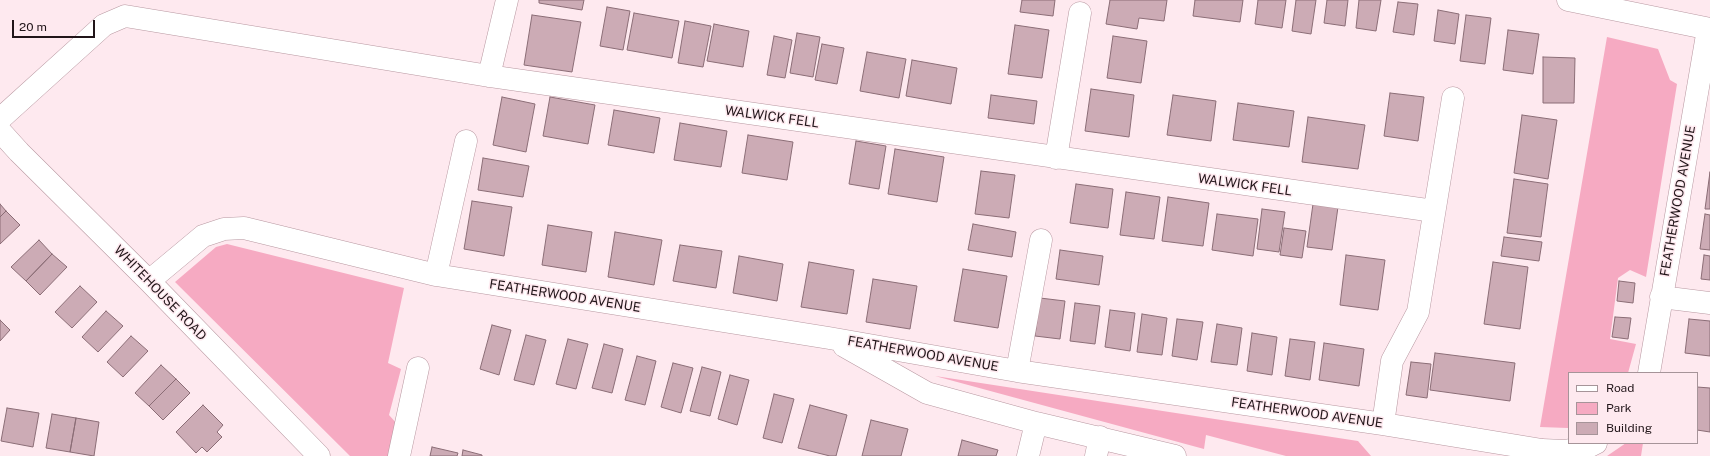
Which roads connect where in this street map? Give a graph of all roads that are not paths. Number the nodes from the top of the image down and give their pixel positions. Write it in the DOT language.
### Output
graph roads {
  1 [pos="507,0"];
  2 [pos="1568,0"];
  3 [pos="1080,13"];
  4 [pos="1709,25"];
  5 [pos="482,75"];
  6 [pos="1452,98"];
  7 [pos="0,119"];
  8 [pos="0,131"];
  9 [pos="466,142"];
  10 [pos="1056,158"];
  11 [pos="1434,211"];
  12 [pos="1041,240"];
  13 [pos="436,275"];
  14 [pos="149,281"];
  15 [pos="1661,297"];
  16 [pos="1710,303"];
  17 [pos="829,338"];
  18 [pos="418,368"];
  19 [pos="1017,371"];
  20 [pos="1649,372"];
  21 [pos="1036,423"];
  22 [pos="1383,424"];
  23 [pos="1594,444"];
  24 [pos="1098,447"];
  25 [pos="308,453"];
  26 [pos="399,456"];
  27 [pos="1028,456"];
  28 [pos="1175,456"];
  1 -- 5 [label="street"];
  2 -- 4 [label="street"];
  3 -- 10 [label="street"];
  4 -- 15 [label="street, FEATHERWOOD AVENUE"];
  5 -- 7 [label="street, WALWICK FELL"];
  5 -- 10 [label="street, WALWICK FELL"];
  6 -- 11 [label="street"];
  8 -- 14 [label="street, WHITEHOUSE ROAD"];
  9 -- 13 [label="street"];
  10 -- 11 [label="street, WALWICK FELL"];
  11 -- 22 [label="street"];
  12 -- 19 [label="street, FEATHERWOOD AVENUE"];
  13 -- 14 [label="street, FEATHERWOOD AVENUE"];
  13 -- 17 [label="street, FEATHERWOOD AVENUE"];
  14 -- 25 [label="street, WHITEHOUSE ROAD"];
  15 -- 16 [label="street"];
  15 -- 20 [label="street, FEATHERWOOD AVENUE"];
  17 -- 19 [label="street, FEATHERWOOD AVENUE"];
  17 -- 21 [label="street, FEATHERWOOD AVENUE"];
  18 -- 26 [label="street"];
  19 -- 22 [label="street, FEATHERWOOD AVENUE"];
  21 -- 24 [label="street, FEATHERWOOD AVENUE"];
  21 -- 27 [label="street"];
  22 -- 23 [label="street, FEATHERWOOD AVENUE"];
  24 -- 28 [label="street, FEATHERWOOD AVENUE"];
}
